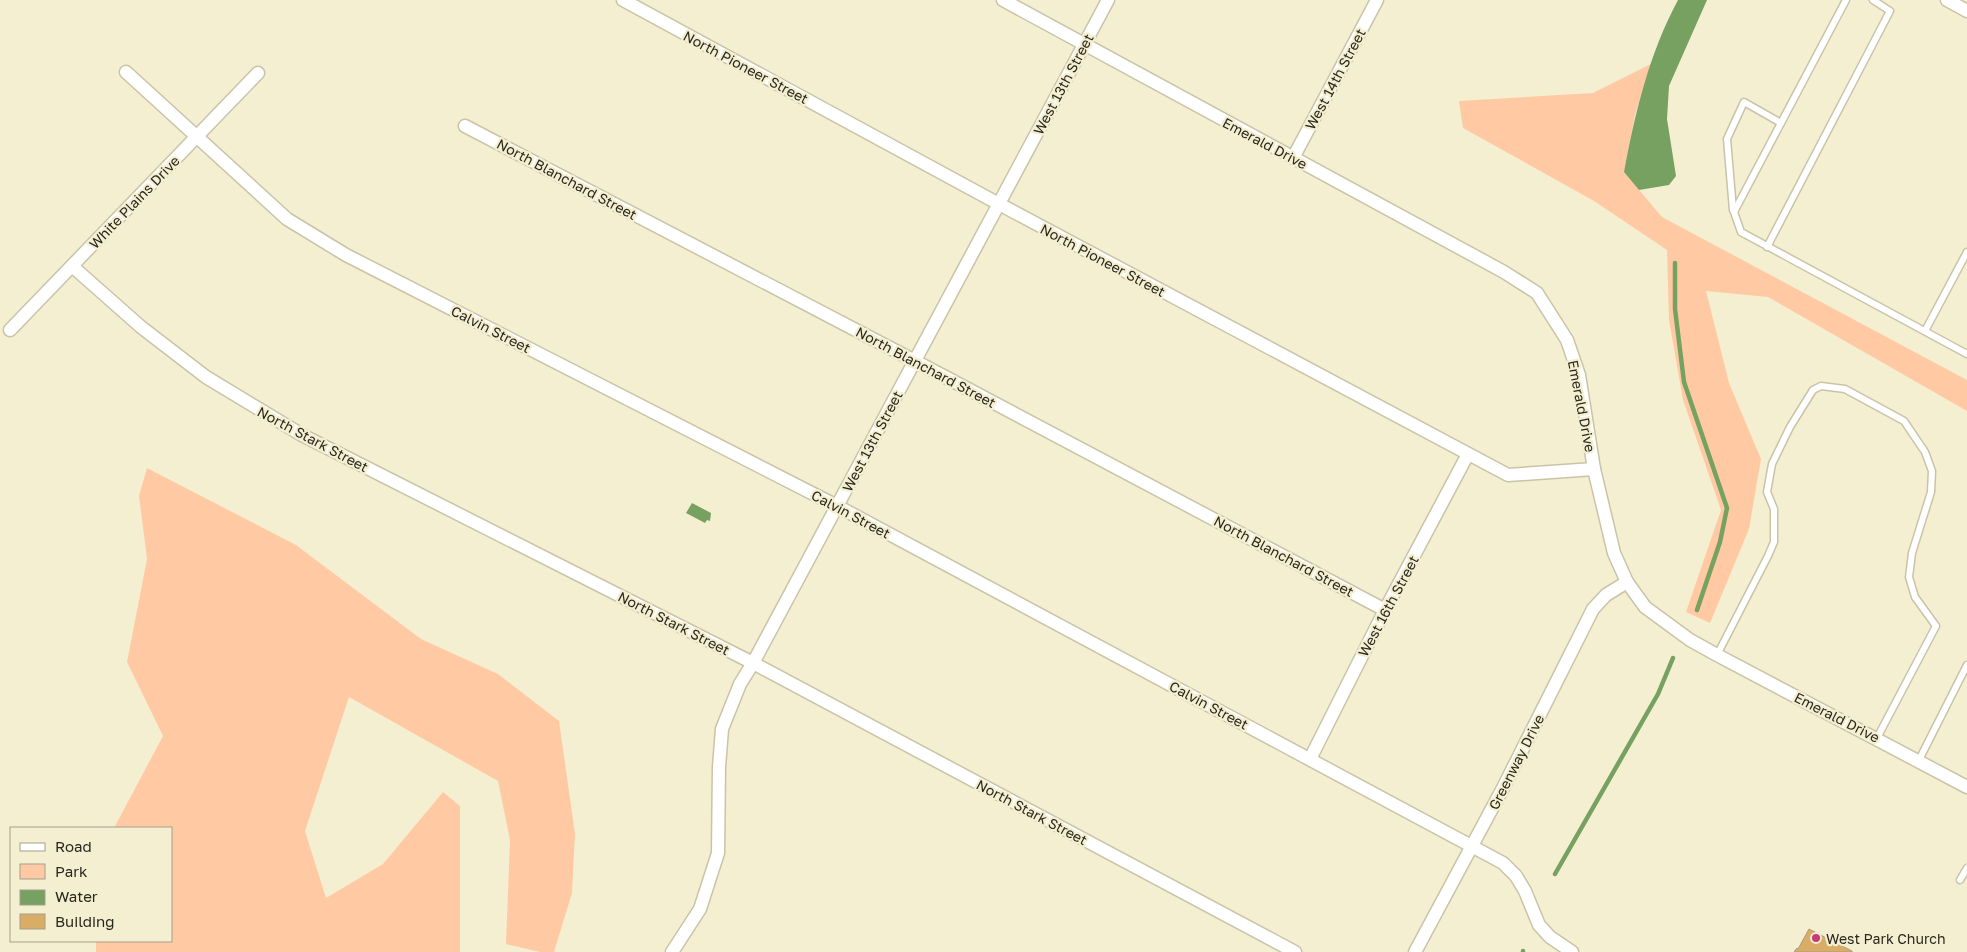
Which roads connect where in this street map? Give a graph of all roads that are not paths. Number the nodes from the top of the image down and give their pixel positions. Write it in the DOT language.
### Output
graph roads {
  1 [pos="623,0"];
  2 [pos="1003,0"];
  3 [pos="1108,0"];
  4 [pos="1377,0"];
  5 [pos="1846,0"];
  6 [pos="1873,0"];
  7 [pos="1947,0"];
  8 [pos="1967,11"];
  9 [pos="1084,45"];
  10 [pos="126,72"];
  11 [pos="258,73"];
  12 [pos="1781,123"];
  13 [pos="465,126"];
  14 [pos="196,137"];
  15 [pos="1293,158"];
  16 [pos="999,204"];
  17 [pos="1734,212"];
  18 [pos="1768,247"];
  19 [pos="1967,252"];
  20 [pos="72,266"];
  21 [pos="10,330"];
  22 [pos="1925,331"];
  23 [pos="1967,354"];
  24 [pos="915,361"];
  25 [pos="1468,454"];
  26 [pos="1594,469"];
  27 [pos="837,506"];
  28 [pos="1627,582"];
  29 [pos="1385,610"];
  30 [pos="1717,655"];
  31 [pos="753,663"];
  32 [pos="1967,665"];
  33 [pos="1877,738"];
  34 [pos="1310,759"];
  35 [pos="1919,760"];
  36 [pos="1967,787"];
  37 [pos="1471,847"];
  38 [pos="1967,868"];
  39 [pos="1960,880"];
  40 [pos="672,952"];
  41 [pos="1295,952"];
  42 [pos="1415,952"];
  43 [pos="1572,952"];
  1 -- 16 [label="street, North Pioneer Street"];
  2 -- 9 [label="street, Emerald Drive"];
  3 -- 9 [label="street, West 13th Street"];
  4 -- 15 [label="street, West 14th Street"];
  5 -- 12 [label="lane"];
  6 -- 18 [label="lane"];
  7 -- 8 [label="street"];
  9 -- 15 [label="street, Emerald Drive"];
  9 -- 16 [label="street, West 13th Street"];
  10 -- 14 [label="street, Calvin Street"];
  11 -- 14 [label="street, White Plains Drive"];
  12 -- 17 [label="lane"];
  12 -- 17 [label="lane"];
  13 -- 24 [label="street, North Blanchard Street"];
  14 -- 20 [label="street, White Plains Drive"];
  14 -- 27 [label="street, Calvin Street"];
  15 -- 26 [label="street, Emerald Drive"];
  16 -- 24 [label="street, West 13th Street"];
  16 -- 25 [label="street, North Pioneer Street"];
  17 -- 18 [label="lane"];
  18 -- 22 [label="lane"];
  19 -- 22 [label="lane"];
  20 -- 21 [label="street, White Plains Drive"];
  20 -- 31 [label="street, North Stark Street"];
  22 -- 23 [label="lane"];
  24 -- 27 [label="street, West 13th Street"];
  24 -- 29 [label="street, North Blanchard Street"];
  25 -- 26 [label="street, North Pioneer Street"];
  25 -- 29 [label="street, West 16th Street"];
  26 -- 28 [label="street, Emerald Drive"];
  27 -- 31 [label="street, West 13th Street"];
  27 -- 34 [label="street, Calvin Street"];
  28 -- 30 [label="street, Emerald Drive"];
  28 -- 37 [label="street, Greenway Drive"];
  29 -- 34 [label="street, West 16th Street"];
  30 -- 33 [label="street, Emerald Drive"];
  30 -- 33 [label="lane"];
  31 -- 40 [label="street, West 13th Street"];
  31 -- 41 [label="street, North Stark Street"];
  32 -- 35 [label="lane"];
  33 -- 35 [label="street, Emerald Drive"];
  34 -- 37 [label="street, Calvin Street"];
  35 -- 36 [label="street, Emerald Drive"];
  37 -- 42 [label="street, Greenway Drive"];
  37 -- 43 [label="street, Calvin Street"];
  38 -- 39 [label="lane"];
}
